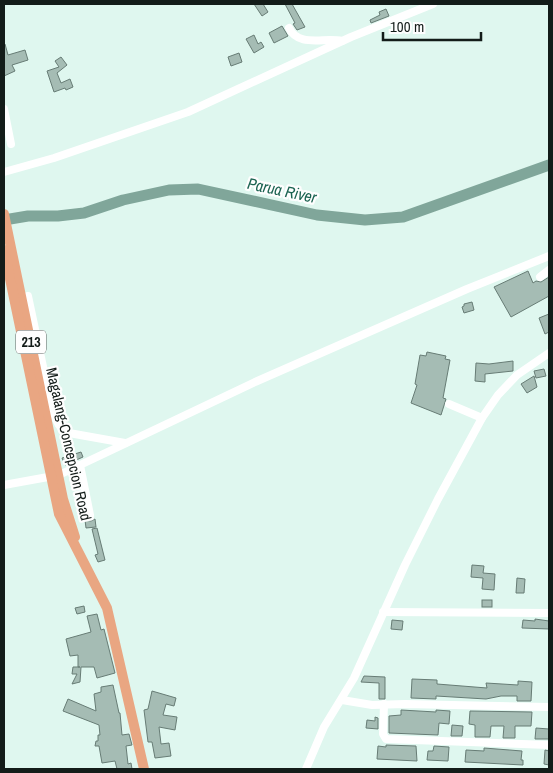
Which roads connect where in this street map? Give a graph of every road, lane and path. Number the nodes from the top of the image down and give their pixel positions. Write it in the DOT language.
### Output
graph roads {
  1 [pos="433,4"];
  2 [pos="289,28"];
  3 [pos="342,41"];
  4 [pos="4,109"];
  5 [pos="11,144"];
  6 [pos="4,172"];
  7 [pos="4,214"];
  8 [pos="4,250"];
  9 [pos="549,256"];
  10 [pos="549,270"];
  11 [pos="540,277"];
  12 [pos="28,296"];
  13 [pos="549,353"];
  14 [pos="449,404"];
  15 [pos="482,418"];
  16 [pos="126,443"];
  17 [pos="80,465"];
  18 [pos="55,473"];
  19 [pos="4,485"];
  20 [pos="90,515"];
  21 [pos="383,612"];
  22 [pos="549,613"];
  23 [pos="342,700"];
  24 [pos="384,704"];
  25 [pos="549,707"];
  26 [pos="549,745"];
  27 [pos="144,769"];
  28 [pos="306,769"];
  1 -- 3 [label="street"];
  2 -- 3 [label="street"];
  3 -- 6 [label="street"];
  4 -- 5 [label="street"];
  7 -- 18 [label="main road, Magalang-Concepcion Road / 213"];
  8 -- 18 [label="main road, Magalang-Concepcion Road / 213"];
  9 -- 16 [label="street"];
  10 -- 11 [label="street"];
  12 -- 16 [label="street"];
  13 -- 15 [label="street"];
  14 -- 15 [label="street"];
  15 -- 21 [label="street"];
  16 -- 17 [label="street"];
  17 -- 18 [label="street"];
  17 -- 20 [label="street"];
  18 -- 19 [label="street"];
  18 -- 27 [label="main road, Magalang-Concepcion Road / 213"];
  21 -- 22 [label="street"];
  21 -- 23 [label="street"];
  23 -- 24 [label="street"];
  23 -- 28 [label="street"];
  24 -- 25 [label="street"];
  24 -- 26 [label="street"];
}
